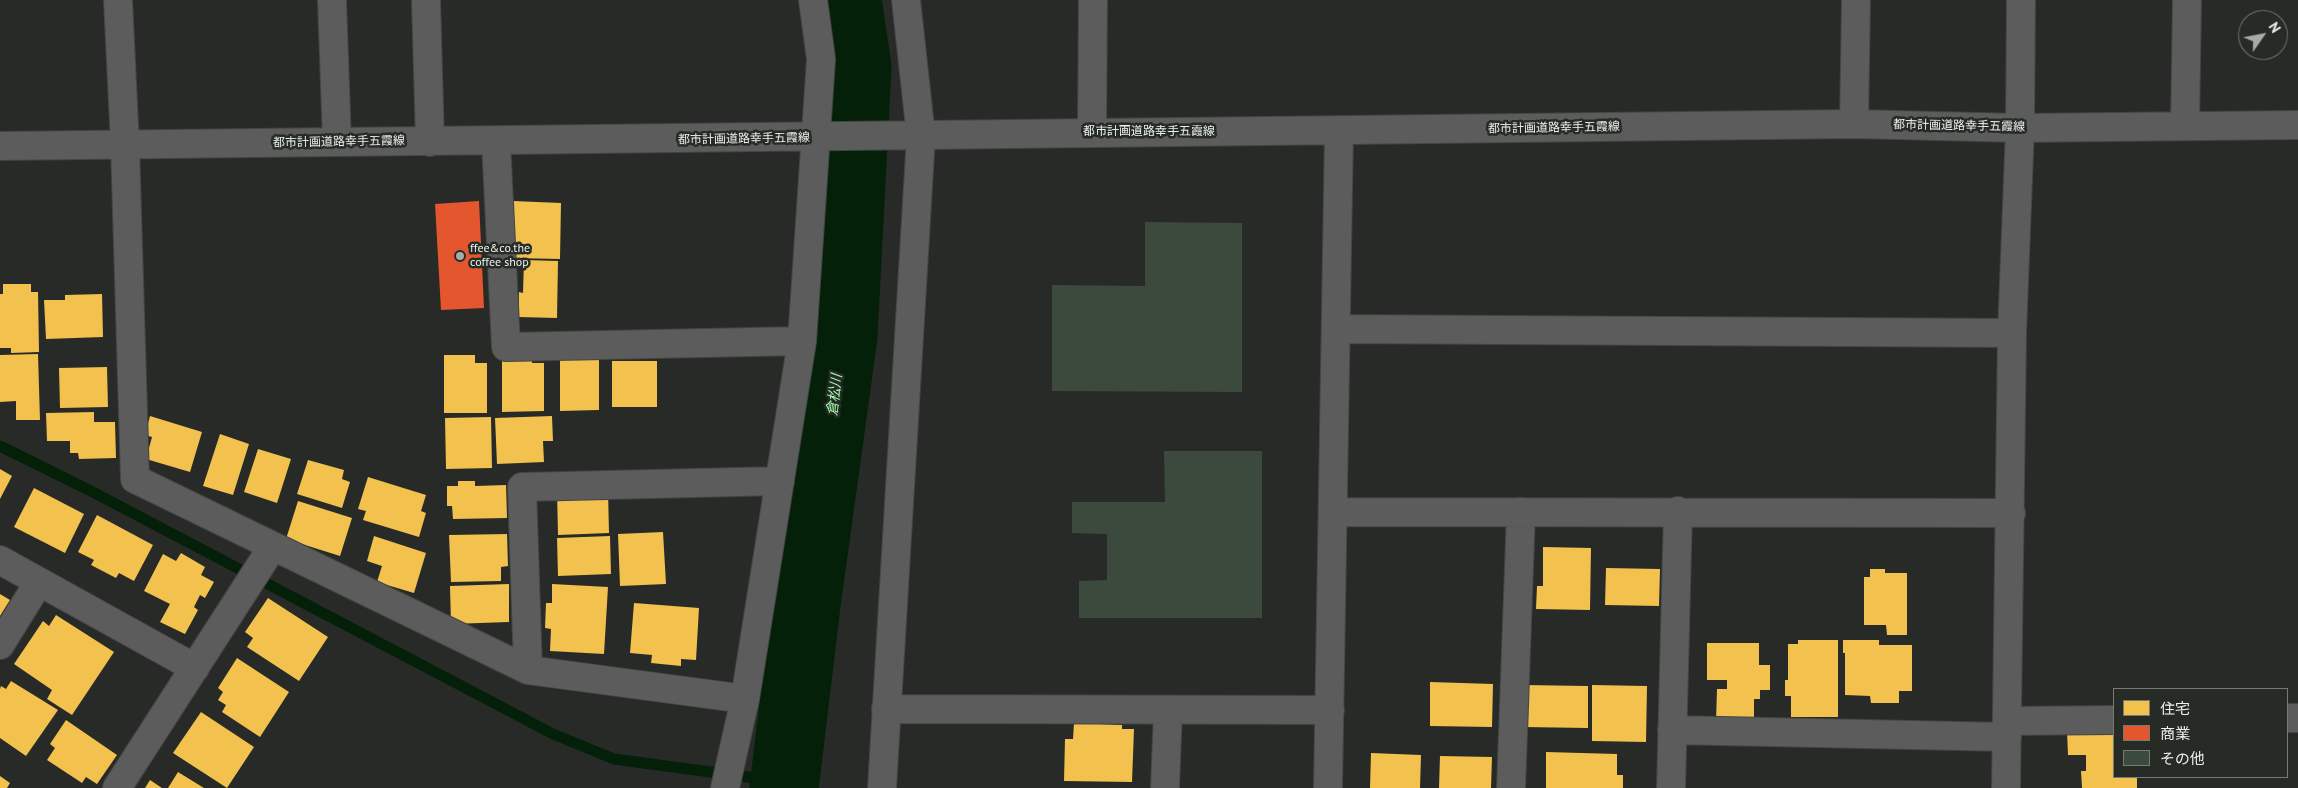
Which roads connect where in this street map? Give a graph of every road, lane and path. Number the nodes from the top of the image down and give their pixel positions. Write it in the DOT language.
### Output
graph roads {
  1 [pos="118,0"];
  2 [pos="332,0"];
  3 [pos="426,0"];
  4 [pos="813,0"];
  5 [pos="906,0"];
  6 [pos="1092,0"];
  7 [pos="1856,0"];
  8 [pos="2021,0"];
  9 [pos="2187,0"];
  10 [pos="1854,124"];
  11 [pos="2298,125"];
  12 [pos="2185,126"];
  13 [pos="2020,128"];
  14 [pos="1339,131"];
  15 [pos="1092,132"];
  16 [pos="910,136"];
  17 [pos="824,138"];
  18 [pos="496,141"];
  19 [pos="337,142"];
  20 [pos="430,142"];
  21 [pos="125,145"];
  22 [pos="0,146"];
  23 [pos="1336,329"];
  24 [pos="2012,333"];
  25 [pos="802,341"];
  26 [pos="780,480"];
  27 [pos="1678,511"];
  28 [pos="1333,512"];
  29 [pos="1521,512"];
  30 [pos="2010,513"];
  31 [pos="273,546"];
  32 [pos="0,560"];
  33 [pos="39,582"];
  34 [pos="0,644"];
  35 [pos="195,668"];
  36 [pos="528,670"];
  37 [pos="744,699"];
  38 [pos="886,709"];
  39 [pos="1168,710"];
  40 [pos="1330,710"];
  41 [pos="2113,720"];
  42 [pos="2007,729"];
  43 [pos="1672,730"];
  44 [pos="117,788"];
  45 [pos="725,788"];
  46 [pos="882,788"];
  47 [pos="1165,788"];
  48 [pos="1328,788"];
  49 [pos="1512,788"];
  50 [pos="1670,788"];
  51 [pos="2006,788"];
  1 -- 21 [label="street"];
  2 -- 19 [label="street"];
  3 -- 20 [label="street"];
  4 -- 17 [label="street"];
  5 -- 16 [label="street"];
  6 -- 15 [label="street"];
  7 -- 10 [label="street"];
  8 -- 13 [label="street"];
  9 -- 12 [label="street"];
  10 -- 13 [label="street, 都市計画道路幸手五霞線"];
  10 -- 14 [label="street, 都市計画道路幸手五霞線"];
  11 -- 12 [label="street, 都市計画道路幸手五霞線"];
  12 -- 13 [label="street, 都市計画道路幸手五霞線"];
  13 -- 24 [label="street"];
  14 -- 15 [label="street, 都市計画道路幸手五霞線"];
  14 -- 23 [label="street"];
  15 -- 16 [label="street, 都市計画道路幸手五霞線"];
  16 -- 17 [label="street, 都市計画道路幸手五霞線"];
  16 -- 38 [label="street"];
  17 -- 18 [label="street, 都市計画道路幸手五霞線"];
  17 -- 25 [label="street"];
  18 -- 20 [label="street, 都市計画道路幸手五霞線"];
  18 -- 25 [label="street"];
  19 -- 20 [label="street, 都市計画道路幸手五霞線"];
  19 -- 21 [label="street, 都市計画道路幸手五霞線"];
  21 -- 22 [label="street, 都市計画道路幸手五霞線"];
  21 -- 31 [label="street"];
  23 -- 24 [label="street"];
  23 -- 28 [label="street"];
  24 -- 30 [label="street"];
  25 -- 26 [label="street"];
  26 -- 36 [label="street"];
  26 -- 37 [label="street"];
  27 -- 29 [label="street"];
  27 -- 30 [label="street"];
  27 -- 43 [label="street"];
  28 -- 29 [label="street"];
  28 -- 40 [label="street"];
  29 -- 49 [label="street"];
  30 -- 42 [label="street"];
  31 -- 35 [label="street"];
  31 -- 36 [label="street"];
  32 -- 33 [label="street"];
  33 -- 34 [label="street"];
  33 -- 35 [label="street"];
  35 -- 44 [label="street"];
  36 -- 37 [label="street"];
  37 -- 45 [label="street"];
  38 -- 39 [label="street"];
  38 -- 46 [label="street"];
  39 -- 40 [label="street"];
  39 -- 47 [label="street"];
  40 -- 48 [label="street"];
  41 -- 42 [label="street"];
  42 -- 43 [label="street"];
  42 -- 51 [label="street"];
  43 -- 50 [label="street"];
}
